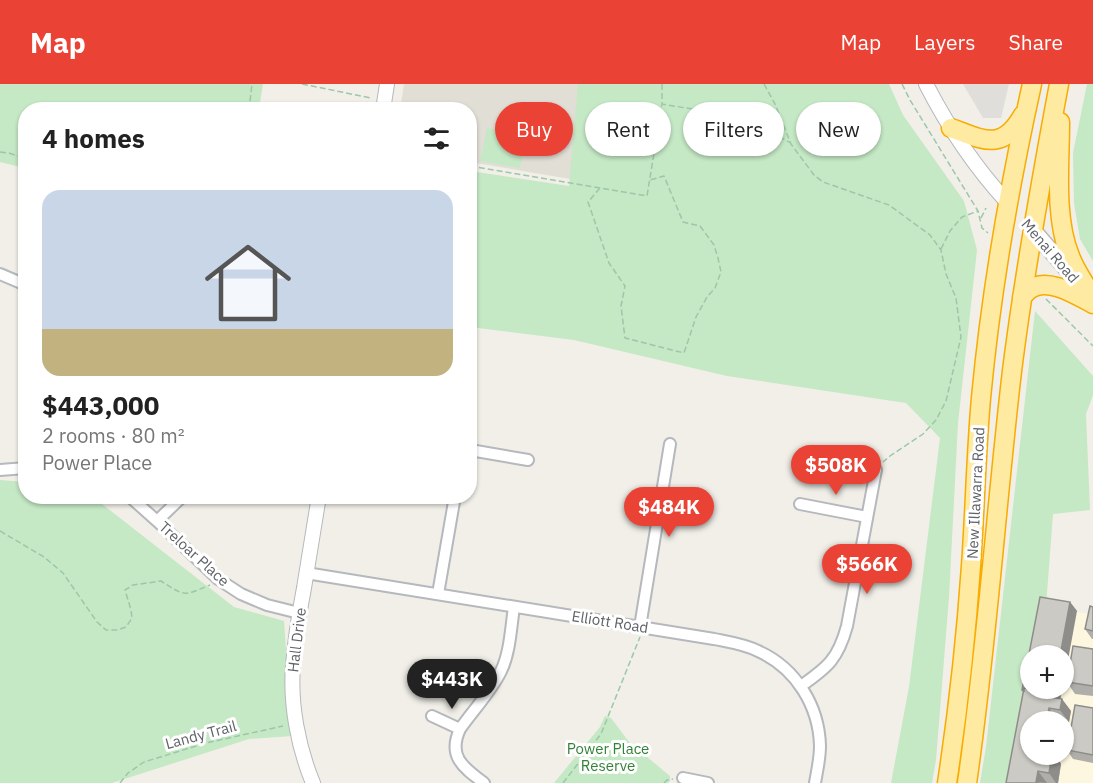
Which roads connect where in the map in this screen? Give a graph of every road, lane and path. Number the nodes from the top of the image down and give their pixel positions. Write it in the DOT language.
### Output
graph roads {
  1 [pos="252,84"];
  2 [pos="302,84"];
  3 [pos="387,84"];
  4 [pos="662,84"];
  5 [pos="764,84"];
  6 [pos="902,84"];
  7 [pos="926,84"];
  8 [pos="1032,84"];
  9 [pos="1060,84"];
  10 [pos="250,102"];
  11 [pos="372,102"];
  12 [pos="384,102"];
  13 [pos="662,102"];
  14 [pos="671,106"];
  15 [pos="1027,108"];
  16 [pos="951,128"];
  17 [pos="791,144"];
  18 [pos="0,152"];
  19 [pos="18,156"];
  20 [pos="654,156"];
  21 [pos="477,167"];
  22 [pos="650,180"];
  23 [pos="600,188"];
  24 [pos="1007,202"];
  25 [pos="986,208"];
  26 [pos="978,212"];
  27 [pos="981,219"];
  28 [pos="1032,229"];
  29 [pos="986,232"];
  30 [pos="940,250"];
  31 [pos="0,274"];
  32 [pos="18,282"];
  33 [pos="1044,294"];
  34 [pos="1022,297"];
  35 [pos="1093,300"];
  36 [pos="1093,346"];
  37 [pos="670,444"];
  38 [pos="477,451"];
  39 [pos="528,460"];
  40 [pos="18,469"];
  41 [pos="0,470"];
  42 [pos="876,470"];
  43 [pos="138,504"];
  44 [pos="175,504"];
  45 [pos="318,504"];
  46 [pos="454,504"];
  47 [pos="800,504"];
  48 [pos="867,517"];
  49 [pos="157,521"];
  50 [pos="0,531"];
  51 [pos="306,573"];
  52 [pos="218,579"];
  53 [pos="438,594"];
  54 [pos="514,607"];
  55 [pos="299,613"];
  56 [pos="641,628"];
  57 [pos="801,686"];
  58 [pos="432,716"];
  59 [pos="296,723"];
  60 [pos="460,729"];
  61 [pos="683,778"];
  62 [pos="120,783"];
  63 [pos="313,783"];
  64 [pos="484,783"];
  65 [pos="563,783"];
  66 [pos="708,783"];
  67 [pos="815,783"];
  68 [pos="947,783"];
  69 [pos="968,783"];
  1 -- 10 [label="path"];
  2 -- 11 [label="path"];
  3 -- 12 [label="street"];
  4 -- 13 [label="path"];
  5 -- 17 [label="path"];
  6 -- 26 [label="path"];
  7 -- 16 [label="street"];
  8 -- 15 [label="highway, New Illawarra Road"];
  9 -- 28 [label="highway, New Illawarra Road"];
  9 -- 35 [label="highway"];
  14 -- 17 [label="path"];
  15 -- 16 [label="highway"];
  15 -- 24 [label="highway, New Illawarra Road"];
  16 -- 24 [label="street"];
  17 -- 30 [label="path"];
  18 -- 19 [label="path"];
  20 -- 22 [label="path"];
  21 -- 23 [label="path"];
  22 -- 23 [label="path"];
  22 -- 23 [label="path"];
  24 -- 28 [label="highway, Menai Road"];
  24 -- 68 [label="highway, New Illawarra Road"];
  25 -- 27 [label="path"];
  26 -- 27 [label="path"];
  26 -- 30 [label="path"];
  27 -- 29 [label="path"];
  28 -- 34 [label="highway, New Illawarra Road"];
  28 -- 35 [label="main road, Menai Road"];
  30 -- 42 [label="path"];
  31 -- 32 [label="street"];
  33 -- 36 [label="path"];
  34 -- 35 [label="highway"];
  34 -- 69 [label="highway, New Illawarra Road"];
  37 -- 56 [label="street"];
  38 -- 39 [label="street"];
  40 -- 41 [label="street"];
  42 -- 48 [label="street"];
  43 -- 49 [label="street, Treloar Place"];
  44 -- 49 [label="street"];
  45 -- 51 [label="street, Hall Drive"];
  46 -- 53 [label="street"];
  47 -- 48 [label="street"];
  48 -- 57 [label="street"];
  49 -- 52 [label="street, Treloar Place"];
  50 -- 52 [label="path"];
  51 -- 53 [label="street, Elliott Road"];
  51 -- 55 [label="street, Hall Drive"];
  52 -- 55 [label="street, Treloar Place"];
  53 -- 54 [label="street, Elliott Road"];
  54 -- 56 [label="street, Elliott Road"];
  54 -- 60 [label="street"];
  55 -- 59 [label="street, Hall Drive"];
  56 -- 57 [label="street, Elliott Road"];
  56 -- 65 [label="path"];
  57 -- 67 [label="street, Elliott Road"];
  58 -- 60 [label="street"];
  59 -- 62 [label="path, Landy Trail"];
  59 -- 63 [label="street, Hall Drive"];
  60 -- 64 [label="street"];
  61 -- 66 [label="street"];
}
